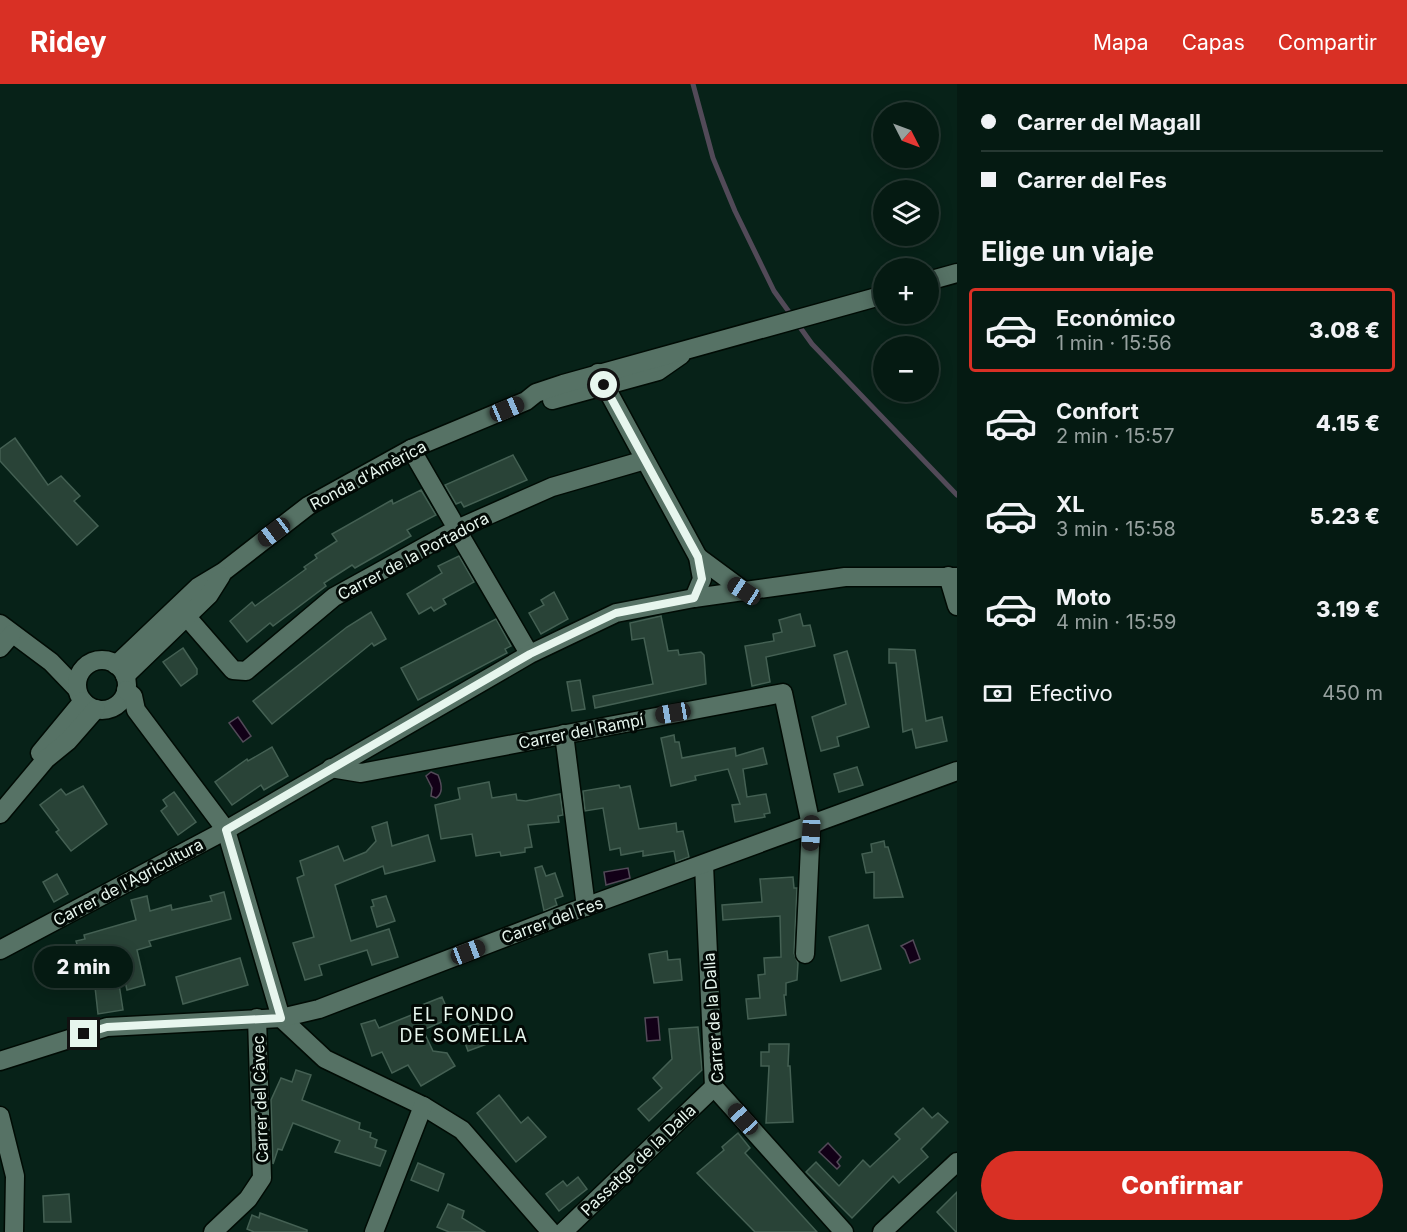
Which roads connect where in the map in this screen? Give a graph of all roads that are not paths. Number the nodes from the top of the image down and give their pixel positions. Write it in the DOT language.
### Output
graph roads {
  1 [pos="957,273"];
  2 [pos="939,278"];
  3 [pos="873,298"];
  4 [pos="601,379"];
  5 [pos="411,449"];
  6 [pos="645,460"];
  7 [pos="452,520"];
  8 [pos="461,537"];
  9 [pos="698,557"];
  10 [pos="223,572"];
  11 [pos="953,576"];
  12 [pos="744,591"];
  13 [pos="694,598"];
  14 [pos="957,606"];
  15 [pos="186,616"];
  16 [pos="6,629"];
  17 [pos="0,648"];
  18 [pos="527,650"];
  19 [pos="124,689"];
  20 [pos="84,692"];
  21 [pos="564,734"];
  22 [pos="331,768"];
  23 [pos="957,771"];
  24 [pos="0,800"];
  25 [pos="0,814"];
  26 [pos="811,825"];
  27 [pos="226,830"];
  28 [pos="704,865"];
  29 [pos="586,908"];
  30 [pos="0,950"];
  31 [pos="805,954"];
  32 [pos="257,1018"];
  33 [pos="281,1018"];
  34 [pos="0,1061"];
  35 [pos="714,1087"];
  36 [pos="423,1106"];
  37 [pos="0,1116"];
  38 [pos="957,1162"];
  39 [pos="889,1230"];
  40 [pos="14,1232"];
  41 [pos="213,1232"];
  42 [pos="374,1232"];
  43 [pos="551,1232"];
  44 [pos="563,1232"];
  45 [pos="844,1232"];
  1 -- 2 [label="street"];
  3 -- 4 [label="street, Ronda d'Amèrica"];
  4 -- 5 [label="street, Ronda d'Amèrica"];
  4 -- 6 [label="street"];
  5 -- 7 [label="street"];
  5 -- 10 [label="street, Ronda d'Amèrica"];
  6 -- 9 [label="street"];
  6 -- 15 [label="street, Carrer de la Portadora"];
  8 -- 18 [label="street"];
  9 -- 12 [label="street"];
  9 -- 13 [label="street"];
  10 -- 15 [label="street, Ronda d'Amèrica"];
  10 -- 19 [label="street, Ronda d'Amèrica"];
  11 -- 12 [label="street, Carrer de l'Agricultura"];
  11 -- 14 [label="street"];
  12 -- 13 [label="street, Carrer de l'Agricultura"];
  13 -- 22 [label="street, Carrer de l'Agricultura"];
  15 -- 19 [label="street, Ronda d'Amèrica"];
  16 -- 17 [label="street"];
  16 -- 20 [label="street"];
  19 -- 20 [label="street"];
  19 -- 20 [label="street"];
  19 -- 27 [label="street"];
  20 -- 24 [label="street"];
  20 -- 25 [label="street"];
  21 -- 22 [label="street, Carrer del Rampí"];
  21 -- 26 [label="street, Carrer del Rampí"];
  21 -- 29 [label="street"];
  22 -- 27 [label="street, Carrer de l'Agricultura"];
  23 -- 26 [label="street, Carrer del Fes"];
  26 -- 28 [label="street, Carrer del Fes"];
  26 -- 31 [label="street, Carrer del Rampí"];
  27 -- 30 [label="street, Carrer de l'Agricultura"];
  27 -- 33 [label="street"];
  28 -- 29 [label="street, Carrer del Fes"];
  28 -- 35 [label="street, Carrer de la Dalla"];
  29 -- 33 [label="street, Carrer del Fes"];
  32 -- 33 [label="street, Carrer del Fes"];
  32 -- 34 [label="street, Carrer del Fes"];
  32 -- 41 [label="street, Carrer del Càvec"];
  33 -- 36 [label="street"];
  35 -- 44 [label="street, Passatge de la Dalla"];
  35 -- 45 [label="street, Carrer de la Dalla"];
  36 -- 42 [label="street"];
  36 -- 43 [label="street"];
  37 -- 40 [label="street"];
  38 -- 39 [label="street"];
}
